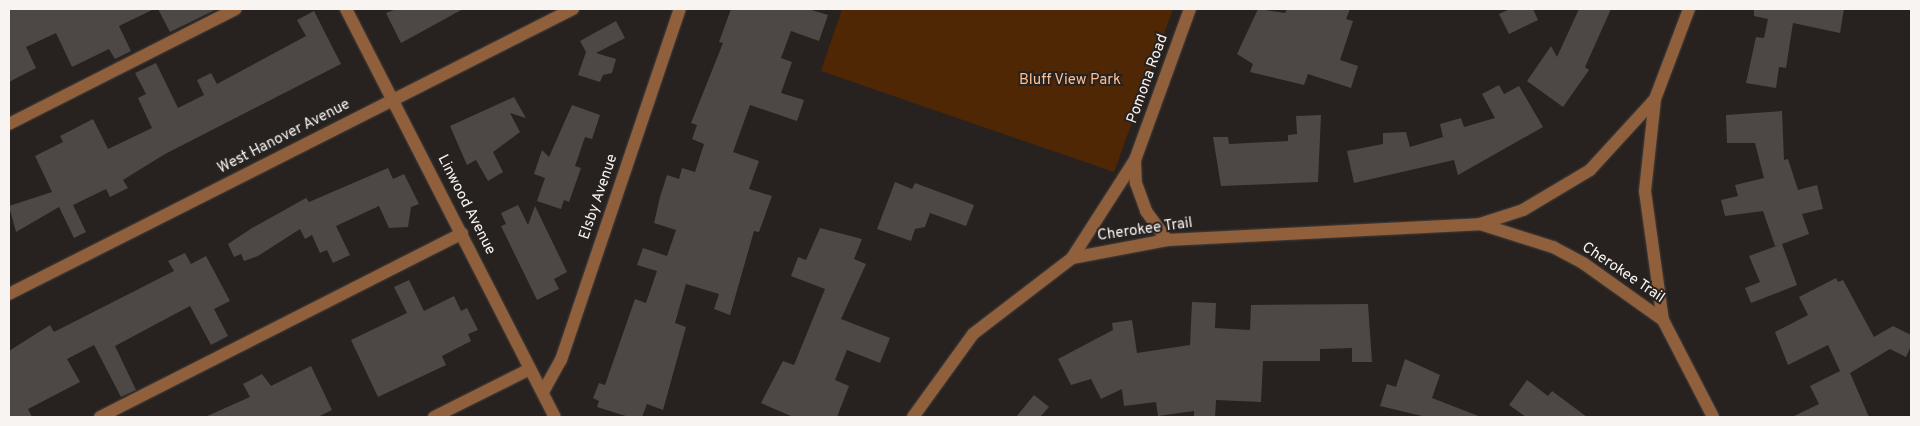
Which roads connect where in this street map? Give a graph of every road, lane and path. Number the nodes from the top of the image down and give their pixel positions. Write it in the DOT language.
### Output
graph roads {
  1 [pos="236,9"];
  2 [pos="346,9"];
  3 [pos="573,9"];
  4 [pos="680,9"];
  5 [pos="1190,9"];
  6 [pos="1689,9"];
  7 [pos="1655,99"];
  8 [pos="394,100"];
  9 [pos="9,124"];
  10 [pos="1135,160"];
  11 [pos="1480,224"];
  12 [pos="462,233"];
  13 [pos="1167,240"];
  14 [pos="1072,258"];
  15 [pos="9,294"];
  16 [pos="1663,320"];
  17 [pos="530,369"];
  18 [pos="543,392"];
  19 [pos="100,417"];
  20 [pos="434,417"];
  21 [pos="555,417"];
  22 [pos="913,417"];
  23 [pos="1713,417"];
  1 -- 9 [label="street"];
  2 -- 8 [label="street, Linwood Avenue"];
  3 -- 8 [label="street, West Hanover Avenue"];
  4 -- 18 [label="street, Elsby Avenue"];
  5 -- 10 [label="street, Pomona Road"];
  6 -- 7 [label="street"];
  7 -- 11 [label="street, Cherokee Trail"];
  7 -- 16 [label="street"];
  8 -- 12 [label="street, Linwood Avenue"];
  8 -- 15 [label="street, West Hanover Avenue"];
  10 -- 13 [label="street, Pomona Road"];
  10 -- 14 [label="street, Pomona Road"];
  11 -- 13 [label="street, Cherokee Trail"];
  11 -- 16 [label="street, Cherokee Trail"];
  12 -- 17 [label="street, Linwood Avenue"];
  12 -- 19 [label="street"];
  13 -- 14 [label="street, Cherokee Trail"];
  14 -- 22 [label="street, Cherokee Trail"];
  16 -- 23 [label="street"];
  17 -- 18 [label="street, Linwood Avenue"];
  17 -- 20 [label="street"];
  18 -- 21 [label="street, Linwood Avenue"];
}
